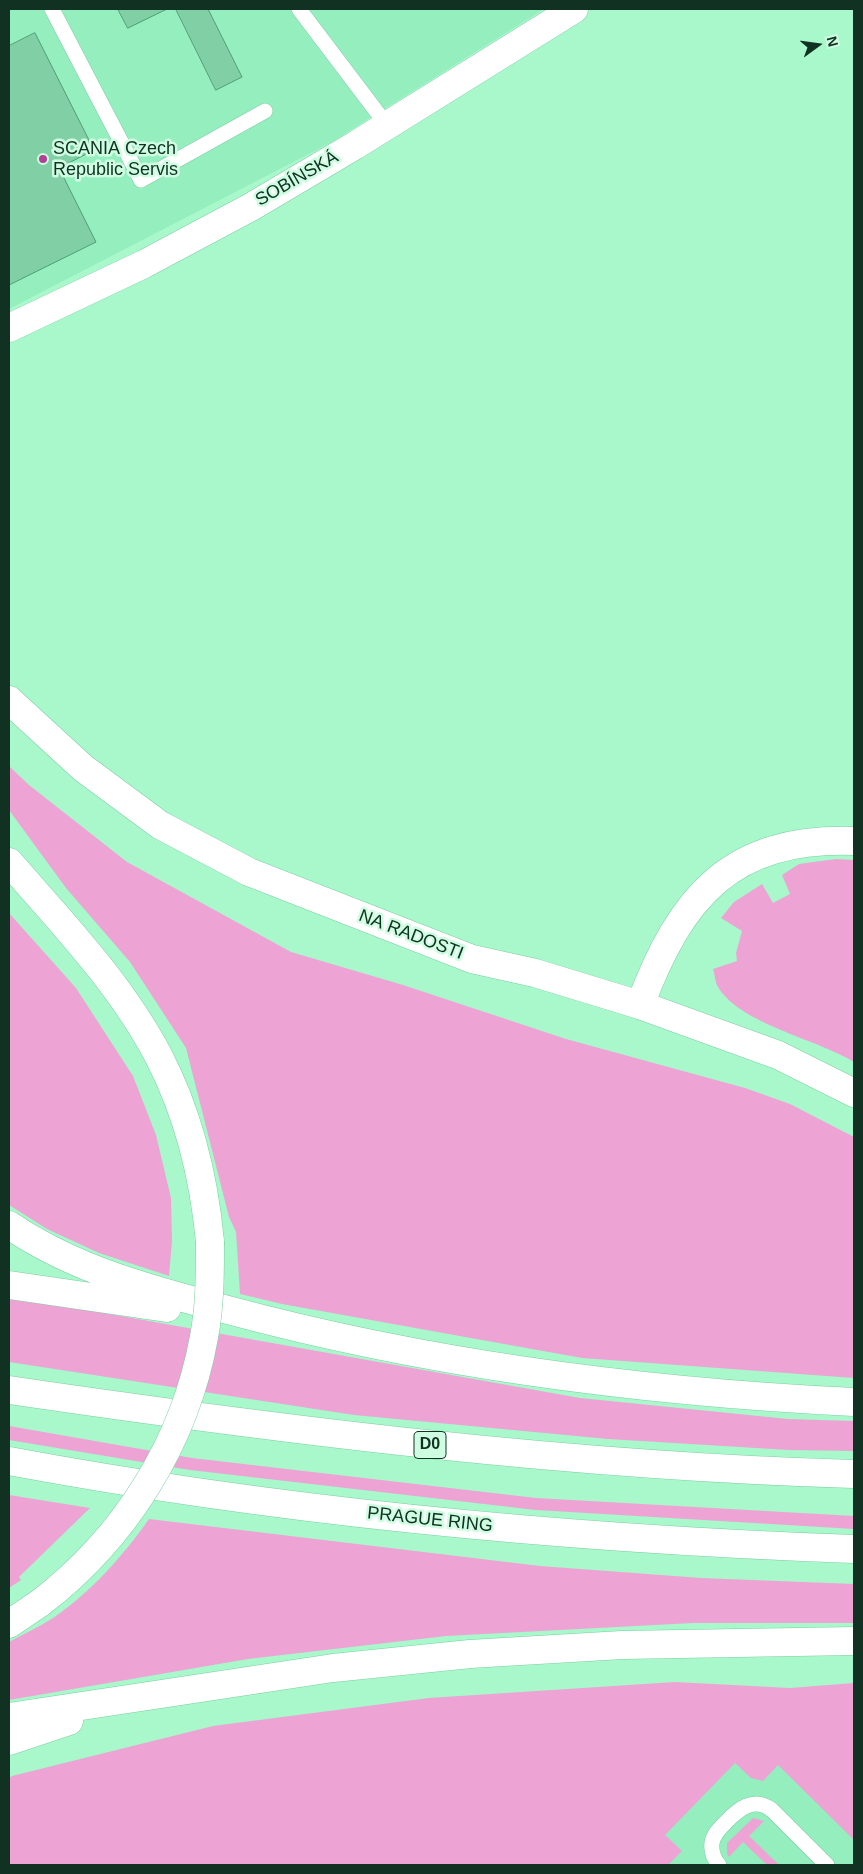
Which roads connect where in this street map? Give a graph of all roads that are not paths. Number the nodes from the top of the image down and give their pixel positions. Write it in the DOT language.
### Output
graph roads {
  1 [pos="52,9"];
  2 [pos="299,9"];
  3 [pos="574,9"];
  4 [pos="265,111"];
  5 [pos="386,124"];
  6 [pos="9,328"];
  7 [pos="9,700"];
  8 [pos="854,841"];
  9 [pos="9,862"];
  10 [pos="640,1005"];
  11 [pos="854,1093"];
  12 [pos="9,1225"];
  13 [pos="9,1285"];
  14 [pos="275,1323"];
  15 [pos="9,1390"];
  16 [pos="854,1402"];
  17 [pos="9,1461"];
  18 [pos="854,1474"];
  19 [pos="854,1549"];
  20 [pos="9,1624"];
  21 [pos="854,1641"];
  22 [pos="227,1685"];
  23 [pos="9,1717"];
  24 [pos="9,1741"];
  25 [pos="718,1865"];
  26 [pos="827,1865"];
  1 -- 4 [label="lane"];
  2 -- 5 [label="lane"];
  3 -- 5 [label="main road, SOBÍNSKÁ"];
  5 -- 6 [label="main road, SOBÍNSKÁ"];
  7 -- 10 [label="main road, NA RADOSTI"];
  8 -- 10 [label="main road"];
  9 -- 20 [label="main road, bridge"];
  10 -- 11 [label="main road, NA RADOSTI"];
  12 -- 14 [label="main road"];
  13 -- 14 [label="main road"];
  14 -- 16 [label="main road"];
  15 -- 18 [label="main road, D0"];
  17 -- 19 [label="main road, PRAGUE RING"];
  21 -- 22 [label="main road"];
  22 -- 23 [label="main road"];
  22 -- 24 [label="main road"];
  25 -- 26 [label="lane"];
}
